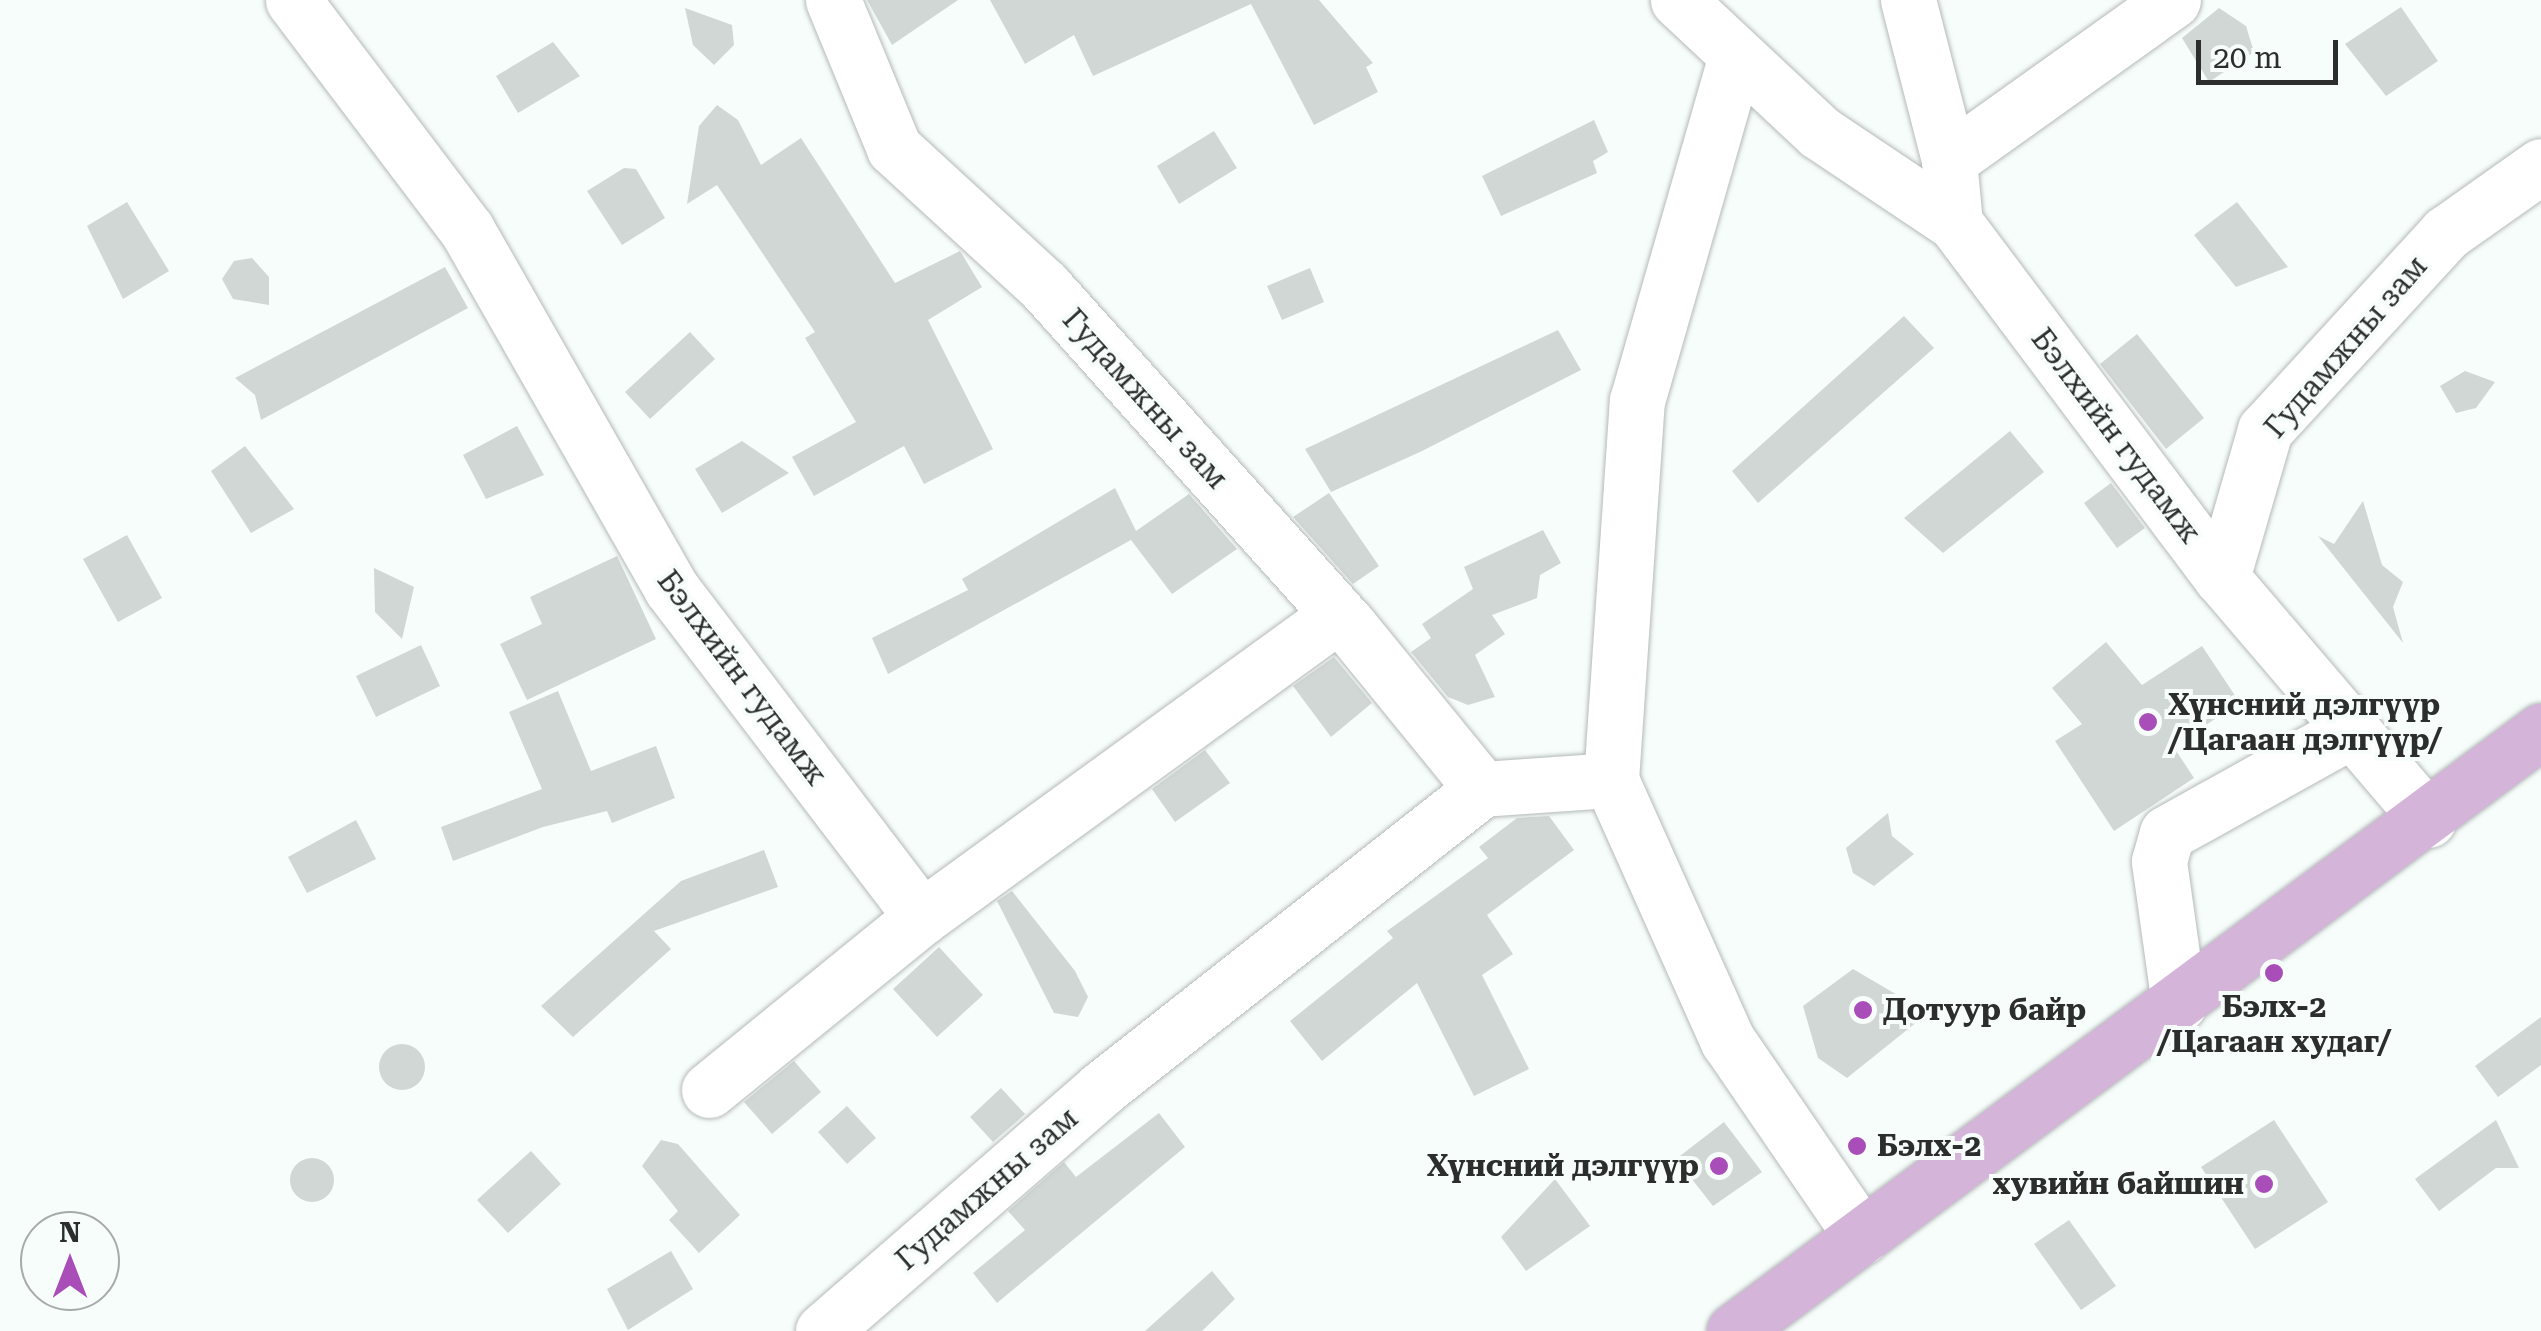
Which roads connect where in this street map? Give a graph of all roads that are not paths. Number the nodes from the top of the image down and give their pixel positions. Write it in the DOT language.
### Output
graph roads {
  1 [pos="294,0"];
  2 [pos="833,0"];
  3 [pos="1678,0"];
  4 [pos="1908,0"];
  5 [pos="2173,0"];
  6 [pos="1735,60"];
  7 [pos="1950,160"];
  8 [pos="2541,166"];
  9 [pos="1955,223"];
  10 [pos="2222,578"];
  11 [pos="1338,615"];
  12 [pos="2352,730"];
  13 [pos="2541,731"];
  14 [pos="1611,780"];
  15 [pos="1482,789"];
  16 [pos="2429,820"];
  17 [pos="922,917"];
  18 [pos="2179,1004"];
  19 [pos="709,1090"];
  20 [pos="1862,1237"];
  21 [pos="824,1331"];
  22 [pos="1734,1331"];
  1 -- 17 [label="street, Бэлхийн гудамж"];
  2 -- 11 [label="street, Гудамжны зам"];
  3 -- 6 [label="street"];
  4 -- 7 [label="street"];
  5 -- 7 [label="street"];
  6 -- 9 [label="street"];
  6 -- 14 [label="street"];
  7 -- 9 [label="street"];
  8 -- 10 [label="street, Гудамжны зам"];
  9 -- 10 [label="street, Бэлхийн гудамж"];
  10 -- 12 [label="street, Бэлхийн гудамж"];
  11 -- 15 [label="street, Гудамжны зам"];
  11 -- 17 [label="street"];
  12 -- 16 [label="street, Бэлхийн гудамж"];
  12 -- 18 [label="street"];
  13 -- 16 [label="main road"];
  14 -- 15 [label="street"];
  14 -- 20 [label="street"];
  15 -- 21 [label="street, Гудамжны зам"];
  16 -- 18 [label="main road"];
  17 -- 19 [label="street"];
  18 -- 20 [label="main road"];
  20 -- 22 [label="main road"];
}
